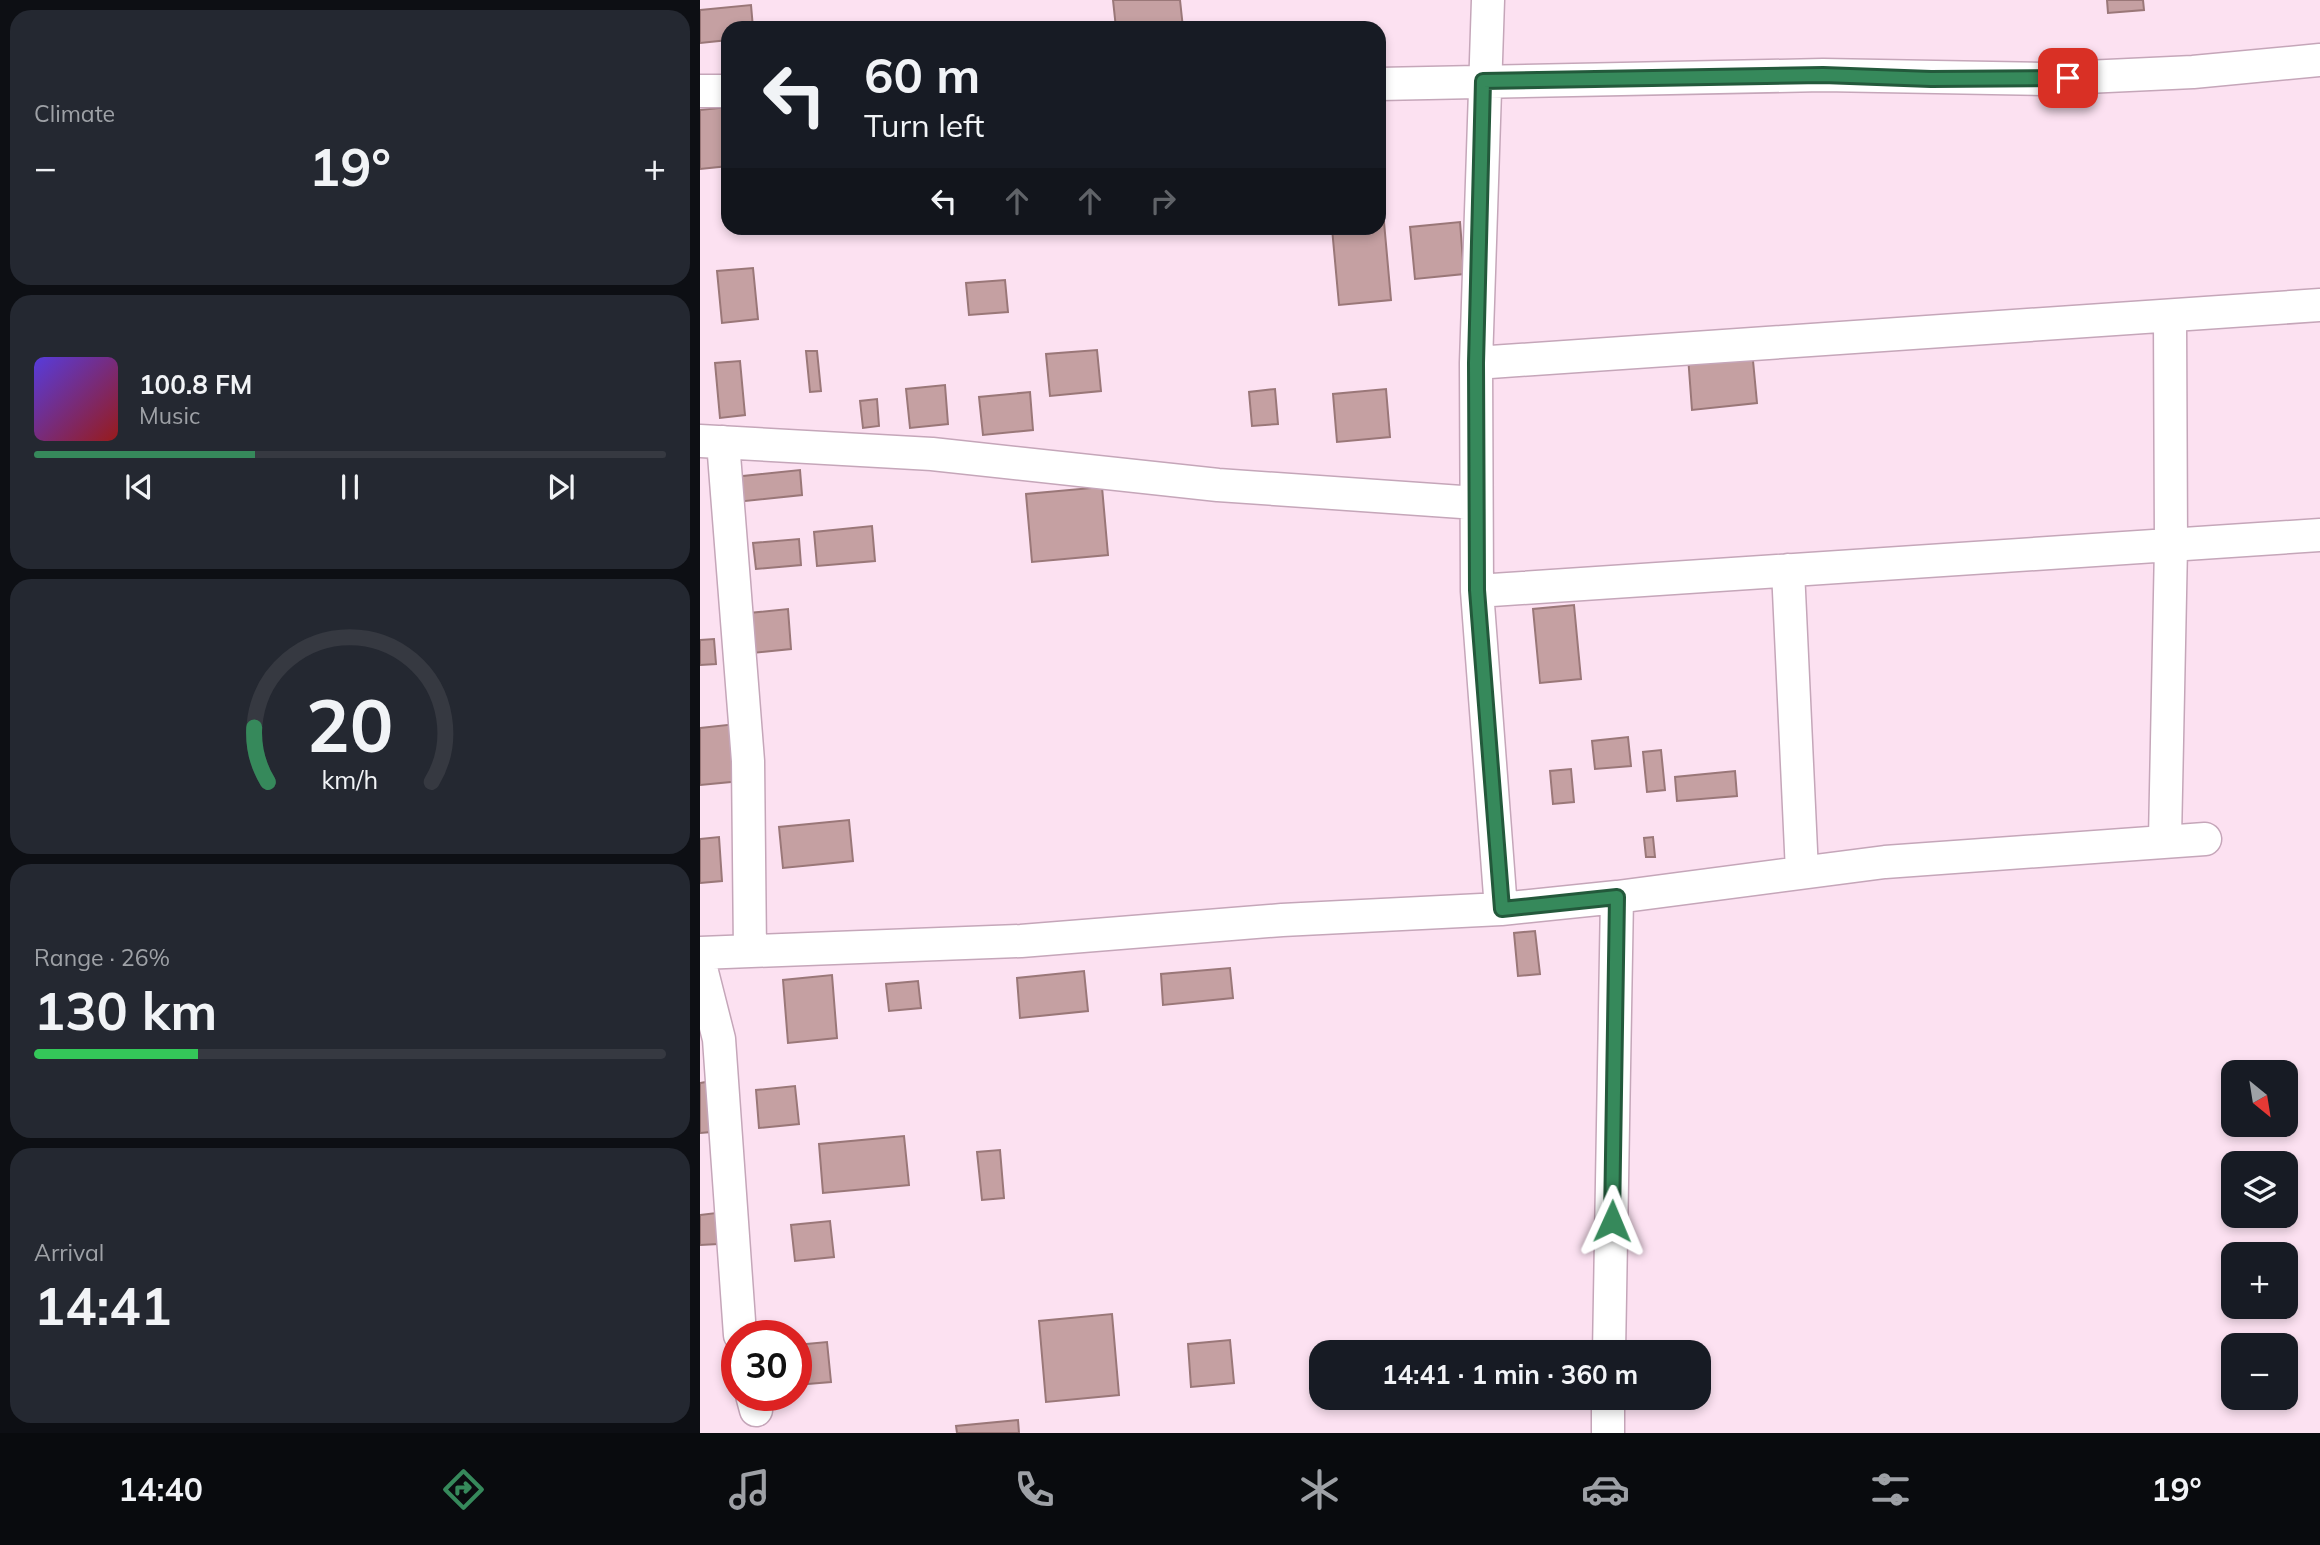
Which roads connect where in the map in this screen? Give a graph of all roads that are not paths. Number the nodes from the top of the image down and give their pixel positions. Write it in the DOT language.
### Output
graph roads {
  1 [pos="1488,0"];
  2 [pos="2320,60"];
  3 [pos="1483,81"];
  4 [pos="1386,83"];
  5 [pos="700,91"];
  6 [pos="721,91"];
  7 [pos="2320,305"];
  8 [pos="2169,318"];
  9 [pos="1476,363"];
  10 [pos="711,441"];
  11 [pos="1476,503"];
  12 [pos="2320,535"];
  13 [pos="2171,546"];
  14 [pos="1788,570"];
  15 [pos="1477,590"];
  16 [pos="2165,839"];
  17 [pos="2205,839"];
  18 [pos="1802,872"];
  19 [pos="1617,897"];
  20 [pos="1502,909"];
  21 [pos="750,951"];
  22 [pos="700,953"];
  23 [pos="700,964"];
  24 [pos="739,1320"];
  25 [pos="1609,1340"];
  26 [pos="1608,1410"];
  27 [pos="1608,1433"];
  1 -- 3 [label="street"];
  2 -- 3 [label="street"];
  3 -- 4 [label="street"];
  3 -- 9 [label="street"];
  5 -- 6 [label="street"];
  7 -- 8 [label="street"];
  8 -- 9 [label="street"];
  8 -- 13 [label="street"];
  9 -- 11 [label="street"];
  10 -- 11 [label="street"];
  10 -- 21 [label="street"];
  11 -- 15 [label="street"];
  12 -- 13 [label="street"];
  13 -- 14 [label="street"];
  13 -- 16 [label="street"];
  14 -- 15 [label="street"];
  14 -- 18 [label="street"];
  15 -- 20 [label="street"];
  16 -- 17 [label="street"];
  16 -- 18 [label="street"];
  18 -- 19 [label="street"];
  19 -- 20 [label="street"];
  19 -- 25 [label="street"];
  20 -- 21 [label="street"];
  21 -- 22 [label="street"];
  23 -- 24 [label="street"];
  26 -- 27 [label="street"];
}
